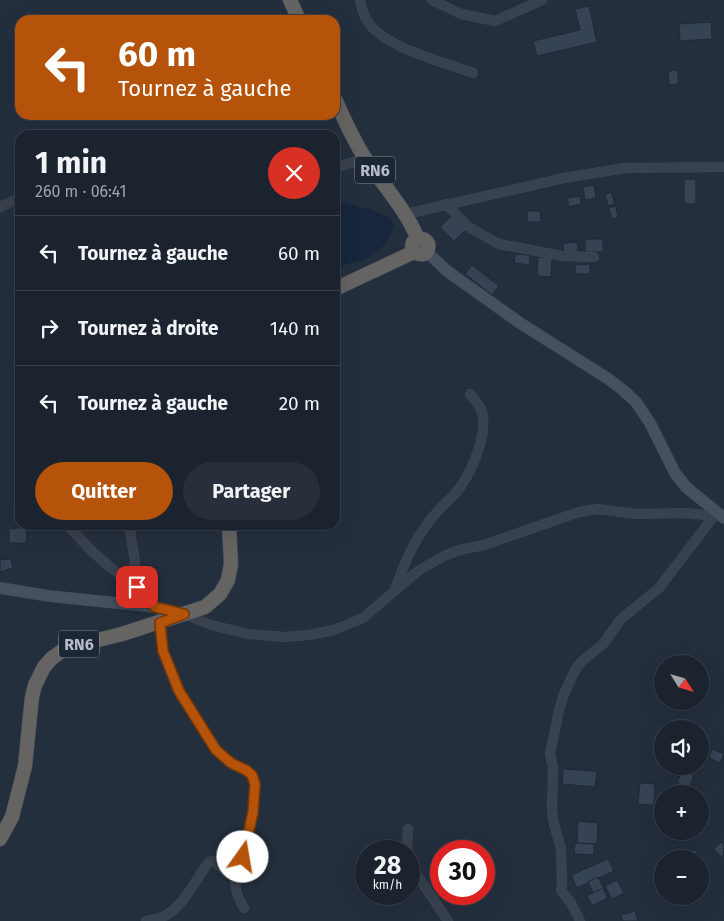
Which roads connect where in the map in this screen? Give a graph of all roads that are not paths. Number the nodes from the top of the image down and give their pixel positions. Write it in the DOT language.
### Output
graph roads {
  1 [pos="290,0"];
  2 [pos="360,0"];
  3 [pos="432,0"];
  4 [pos="542,0"];
  5 [pos="297,15"];
  6 [pos="473,73"];
  7 [pos="340,110"];
  8 [pos="365,158"];
  9 [pos="340,166"];
  10 [pos="724,167"];
  11 [pos="15,200"];
  12 [pos="446,204"];
  13 [pos="0,207"];
  14 [pos="406,214"];
  15 [pos="419,248"];
  16 [pos="594,257"];
  17 [pos="340,287"];
  18 [pos="470,394"];
  19 [pos="719,516"];
  20 [pos="72,530"];
  21 [pos="130,530"];
  22 [pos="228,530"];
  23 [pos="130,581"];
  24 [pos="0,588"];
  25 [pos="395,590"];
  26 [pos="155,607"];
  27 [pos="184,614"];
  28 [pos="160,623"];
  29 [pos="408,829"];
  30 [pos="0,839"];
  31 [pos="407,840"];
  32 [pos="236,872"];
  33 [pos="420,879"];
  34 [pos="244,908"];
  35 [pos="146,921"];
  36 [pos="448,921"];
  37 [pos="580,921"];
  1 -- 5 [label="highway"];
  2 -- 6 [label="street"];
  3 -- 4 [label="street"];
  7 -- 8 [label="highway, RN6"];
  8 -- 9 [label="street"];
  8 -- 14 [label="highway, RN6"];
  10 -- 12 [label="street"];
  11 -- 13 [label="street"];
  12 -- 14 [label="street"];
  12 -- 16 [label="street"];
  14 -- 15 [label="highway, RN6"];
  15 -- 17 [label="highway"];
  15 -- 19 [label="main road"];
  18 -- 25 [label="street"];
  19 -- 25 [label="street"];
  19 -- 37 [label="street"];
  20 -- 23 [label="street"];
  21 -- 23 [label="street"];
  22 -- 27 [label="highway, RN6"];
  23 -- 26 [label="street"];
  24 -- 26 [label="main road"];
  25 -- 27 [label="street"];
  26 -- 27 [label="main road"];
  27 -- 28 [label="highway, RN6"];
  28 -- 30 [label="highway, RN6"];
  28 -- 32 [label="street"];
  29 -- 31 [label="street"];
  32 -- 34 [label="street"];
  32 -- 35 [label="street"];
  33 -- 36 [label="street"];
}
